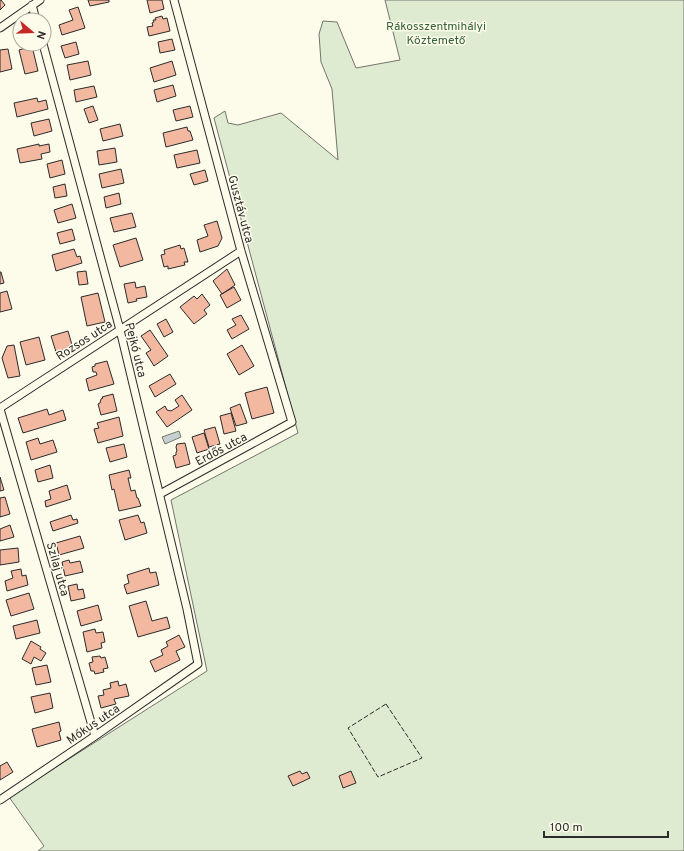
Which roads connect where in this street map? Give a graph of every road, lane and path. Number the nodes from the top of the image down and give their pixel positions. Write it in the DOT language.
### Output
graph roads {
  1 [pos="40,0"];
  2 [pos="174,0"];
  3 [pos="32,5"];
  4 [pos="34,12"];
  5 [pos="0,28"];
  6 [pos="45,52"];
  7 [pos="241,251"];
  8 [pos="120,330"];
  9 [pos="0,409"];
  10 [pos="292,422"];
  11 [pos="160,494"];
  12 [pos="198,664"];
  13 [pos="95,736"];
  14 [pos="0,800"];
  1 -- 3 [label="street"];
  2 -- 7 [label="street, Gusztáv utca"];
  3 -- 4 [label="street"];
  3 -- 5 [label="street"];
  6 -- 8 [label="street, Pejkó utca"];
  7 -- 8 [label="street, Rozsos utca"];
  7 -- 10 [label="street, Gusztáv utca"];
  8 -- 9 [label="street, Rozsos utca"];
  8 -- 11 [label="street, Pejkó utca"];
  9 -- 13 [label="street, Szilaj utca"];
  10 -- 11 [label="street, Erdős utca"];
  11 -- 12 [label="street, Pejkó utca"];
  12 -- 13 [label="street, Mókus utca"];
  13 -- 14 [label="street, Mókus utca"];
}
